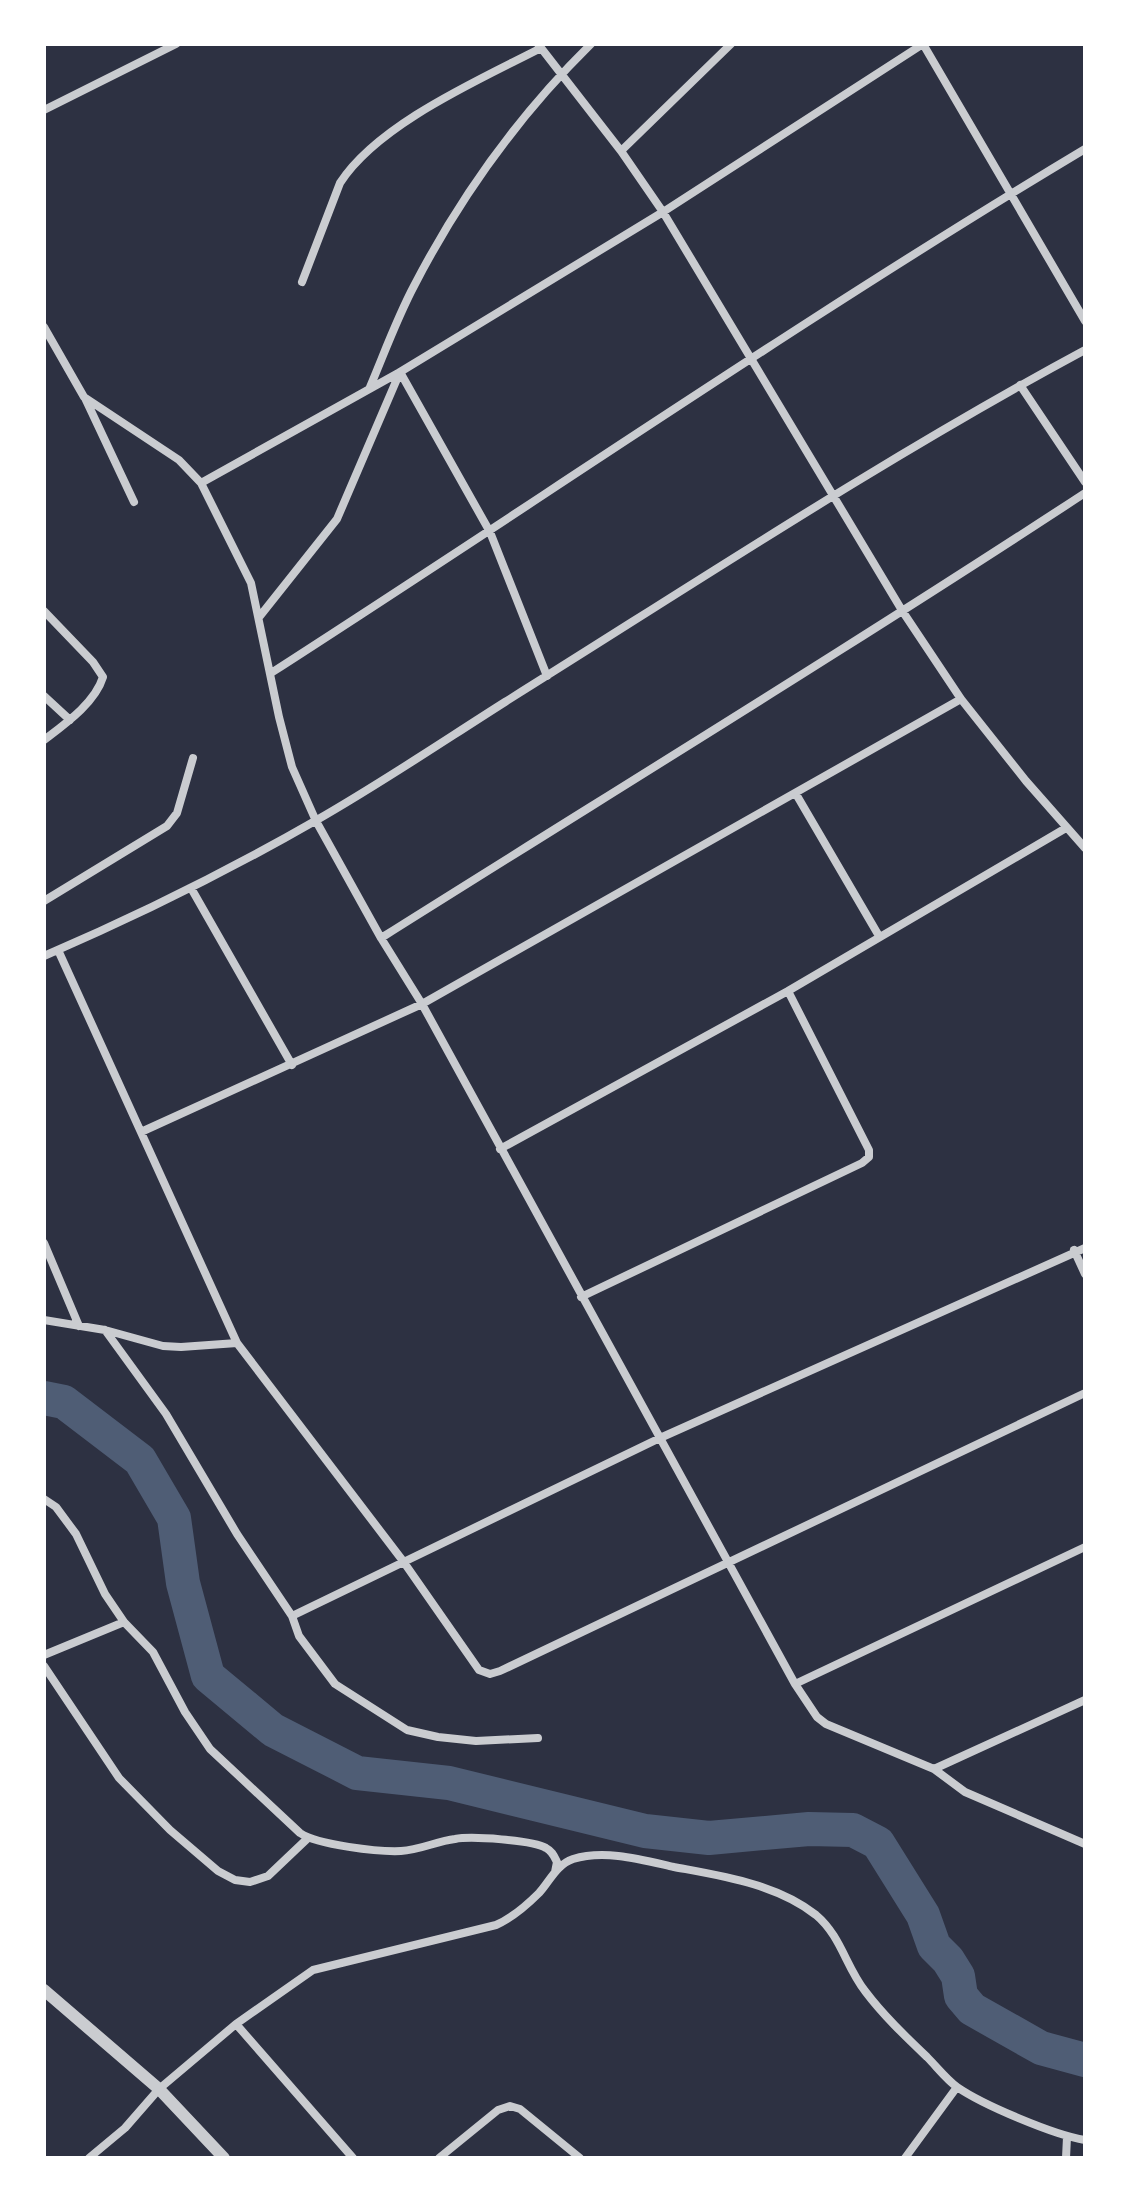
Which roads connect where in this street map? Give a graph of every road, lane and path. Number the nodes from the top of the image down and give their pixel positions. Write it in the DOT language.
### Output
graph roads {
  1 [pos="176,44"];
  2 [pos="591,44"];
  3 [pos="731,44"];
  4 [pos="923,44"];
  5 [pos="540,46"];
  6 [pos="561,74"];
  7 [pos="44,110"];
  8 [pos="1085,149"];
  9 [pos="621,151"];
  10 [pos="1010,194"];
  11 [pos="663,212"];
  12 [pos="302,282"];
  13 [pos="1085,321"];
  14 [pos="44,327"];
  15 [pos="1085,350"];
  16 [pos="750,360"];
  17 [pos="400,372"];
  18 [pos="1020,385"];
  19 [pos="370,388"];
  20 [pos="84,397"];
  21 [pos="1085,482"];
  22 [pos="201,483"];
  23 [pos="1085,493"];
  24 [pos="832,495"];
  25 [pos="134,502"];
  26 [pos="490,532"];
  27 [pos="44,611"];
  28 [pos="903,612"];
  29 [pos="260,616"];
  30 [pos="271,673"];
  31 [pos="547,676"];
  32 [pos="44,696"];
  33 [pos="961,699"];
  34 [pos="70,720"];
  35 [pos="44,740"];
  36 [pos="193,758"];
  37 [pos="796,794"];
  38 [pos="316,821"];
  39 [pos="1066,828"];
  40 [pos="1085,848"];
  41 [pos="191,888"];
  42 [pos="44,901"];
  43 [pos="879,936"];
  44 [pos="381,938"];
  45 [pos="58,950"];
  46 [pos="44,956"];
  47 [pos="788,991"];
  48 [pos="422,1004"];
  49 [pos="292,1065"];
  50 [pos="141,1132"];
  51 [pos="500,1149"];
  52 [pos="44,1243"];
  53 [pos="1085,1248"];
  54 [pos="1074,1250"];
  55 [pos="1085,1274"];
  56 [pos="581,1297"];
  57 [pos="44,1320"];
  58 [pos="79,1326"];
  59 [pos="105,1330"];
  60 [pos="237,1343"];
  61 [pos="1085,1393"];
  62 [pos="660,1438"];
  63 [pos="44,1499"];
  64 [pos="1085,1547"];
  65 [pos="403,1561"];
  66 [pos="727,1561"];
  67 [pos="292,1616"];
  68 [pos="124,1622"];
  69 [pos="44,1655"];
  70 [pos="44,1666"];
  71 [pos="795,1684"];
  72 [pos="1085,1700"];
  73 [pos="538,1738"];
  74 [pos="934,1769"];
  75 [pos="308,1838"];
  76 [pos="1084,1842"];
  77 [pos="555,1873"];
  78 [pos="44,1990"];
  79 [pos="236,2024"];
  80 [pos="957,2087"];
  81 [pos="159,2089"];
  82 [pos="1067,2137"];
  83 [pos="1085,2140"];
  84 [pos="89,2158"];
  85 [pos="224,2158"];
  86 [pos="353,2158"];
  87 [pos="439,2158"];
  88 [pos="580,2158"];
  89 [pos="905,2158"];
  90 [pos="1066,2158"];
  1 -- 7 [label="street"];
  2 -- 6 [label="street"];
  3 -- 9 [label="street"];
  4 -- 10 [label="street"];
  4 -- 11 [label="street"];
  5 -- 6 [label="street"];
  5 -- 12 [label="street"];
  6 -- 9 [label="street"];
  6 -- 19 [label="street"];
  8 -- 10 [label="street"];
  9 -- 11 [label="street"];
  10 -- 13 [label="street"];
  10 -- 16 [label="street"];
  11 -- 16 [label="street"];
  11 -- 17 [label="street"];
  14 -- 20 [label="street"];
  15 -- 18 [label="street"];
  16 -- 24 [label="street"];
  16 -- 26 [label="street"];
  17 -- 19 [label="street"];
  17 -- 26 [label="street"];
  17 -- 29 [label="street"];
  18 -- 21 [label="street"];
  18 -- 24 [label="street"];
  19 -- 22 [label="street"];
  20 -- 22 [label="street"];
  20 -- 25 [label="street"];
  22 -- 29 [label="street"];
  23 -- 28 [label="street"];
  24 -- 28 [label="street"];
  24 -- 31 [label="street"];
  26 -- 30 [label="street"];
  26 -- 31 [label="street"];
  27 -- 34 [label="street"];
  28 -- 33 [label="street"];
  28 -- 44 [label="street"];
  29 -- 30 [label="street"];
  30 -- 38 [label="street"];
  31 -- 38 [label="street"];
  32 -- 34 [label="street"];
  33 -- 37 [label="street"];
  33 -- 39 [label="street"];
  34 -- 35 [label="street"];
  36 -- 42 [label="street"];
  37 -- 43 [label="street"];
  37 -- 48 [label="street"];
  38 -- 41 [label="street"];
  38 -- 44 [label="street"];
  39 -- 40 [label="street"];
  39 -- 43 [label="street"];
  41 -- 45 [label="street"];
  41 -- 49 [label="street"];
  43 -- 47 [label="street"];
  44 -- 48 [label="street"];
  45 -- 46 [label="street"];
  45 -- 50 [label="street"];
  47 -- 51 [label="street"];
  47 -- 56 [label="street"];
  48 -- 49 [label="street"];
  48 -- 51 [label="street"];
  49 -- 50 [label="street"];
  50 -- 60 [label="street"];
  51 -- 56 [label="street"];
  52 -- 58 [label="street"];
  53 -- 54 [label="street"];
  54 -- 55 [label="street"];
  54 -- 62 [label="street"];
  56 -- 62 [label="street"];
  57 -- 58 [label="street"];
  58 -- 59 [label="street"];
  59 -- 60 [label="street"];
  59 -- 67 [label="street"];
  60 -- 65 [label="street"];
  61 -- 66 [label="street"];
  62 -- 65 [label="street"];
  62 -- 66 [label="street"];
  63 -- 68 [label="street"];
  64 -- 71 [label="street"];
  65 -- 66 [label="street"];
  65 -- 67 [label="street"];
  66 -- 71 [label="street"];
  67 -- 73 [label="street"];
  68 -- 69 [label="street"];
  68 -- 75 [label="street"];
  70 -- 75 [label="street"];
  71 -- 74 [label="street"];
  72 -- 74 [label="street"];
  74 -- 76 [label="street"];
  75 -- 77 [label="street"];
  77 -- 79 [label="street"];
  77 -- 80 [label="street"];
  78 -- 81 [label="street"];
  79 -- 81 [label="street"];
  79 -- 86 [label="street"];
  80 -- 82 [label="street"];
  80 -- 89 [label="street"];
  81 -- 84 [label="street"];
  81 -- 85 [label="street"];
  82 -- 83 [label="street"];
  82 -- 90 [label="street"];
  87 -- 88 [label="street"];
}
